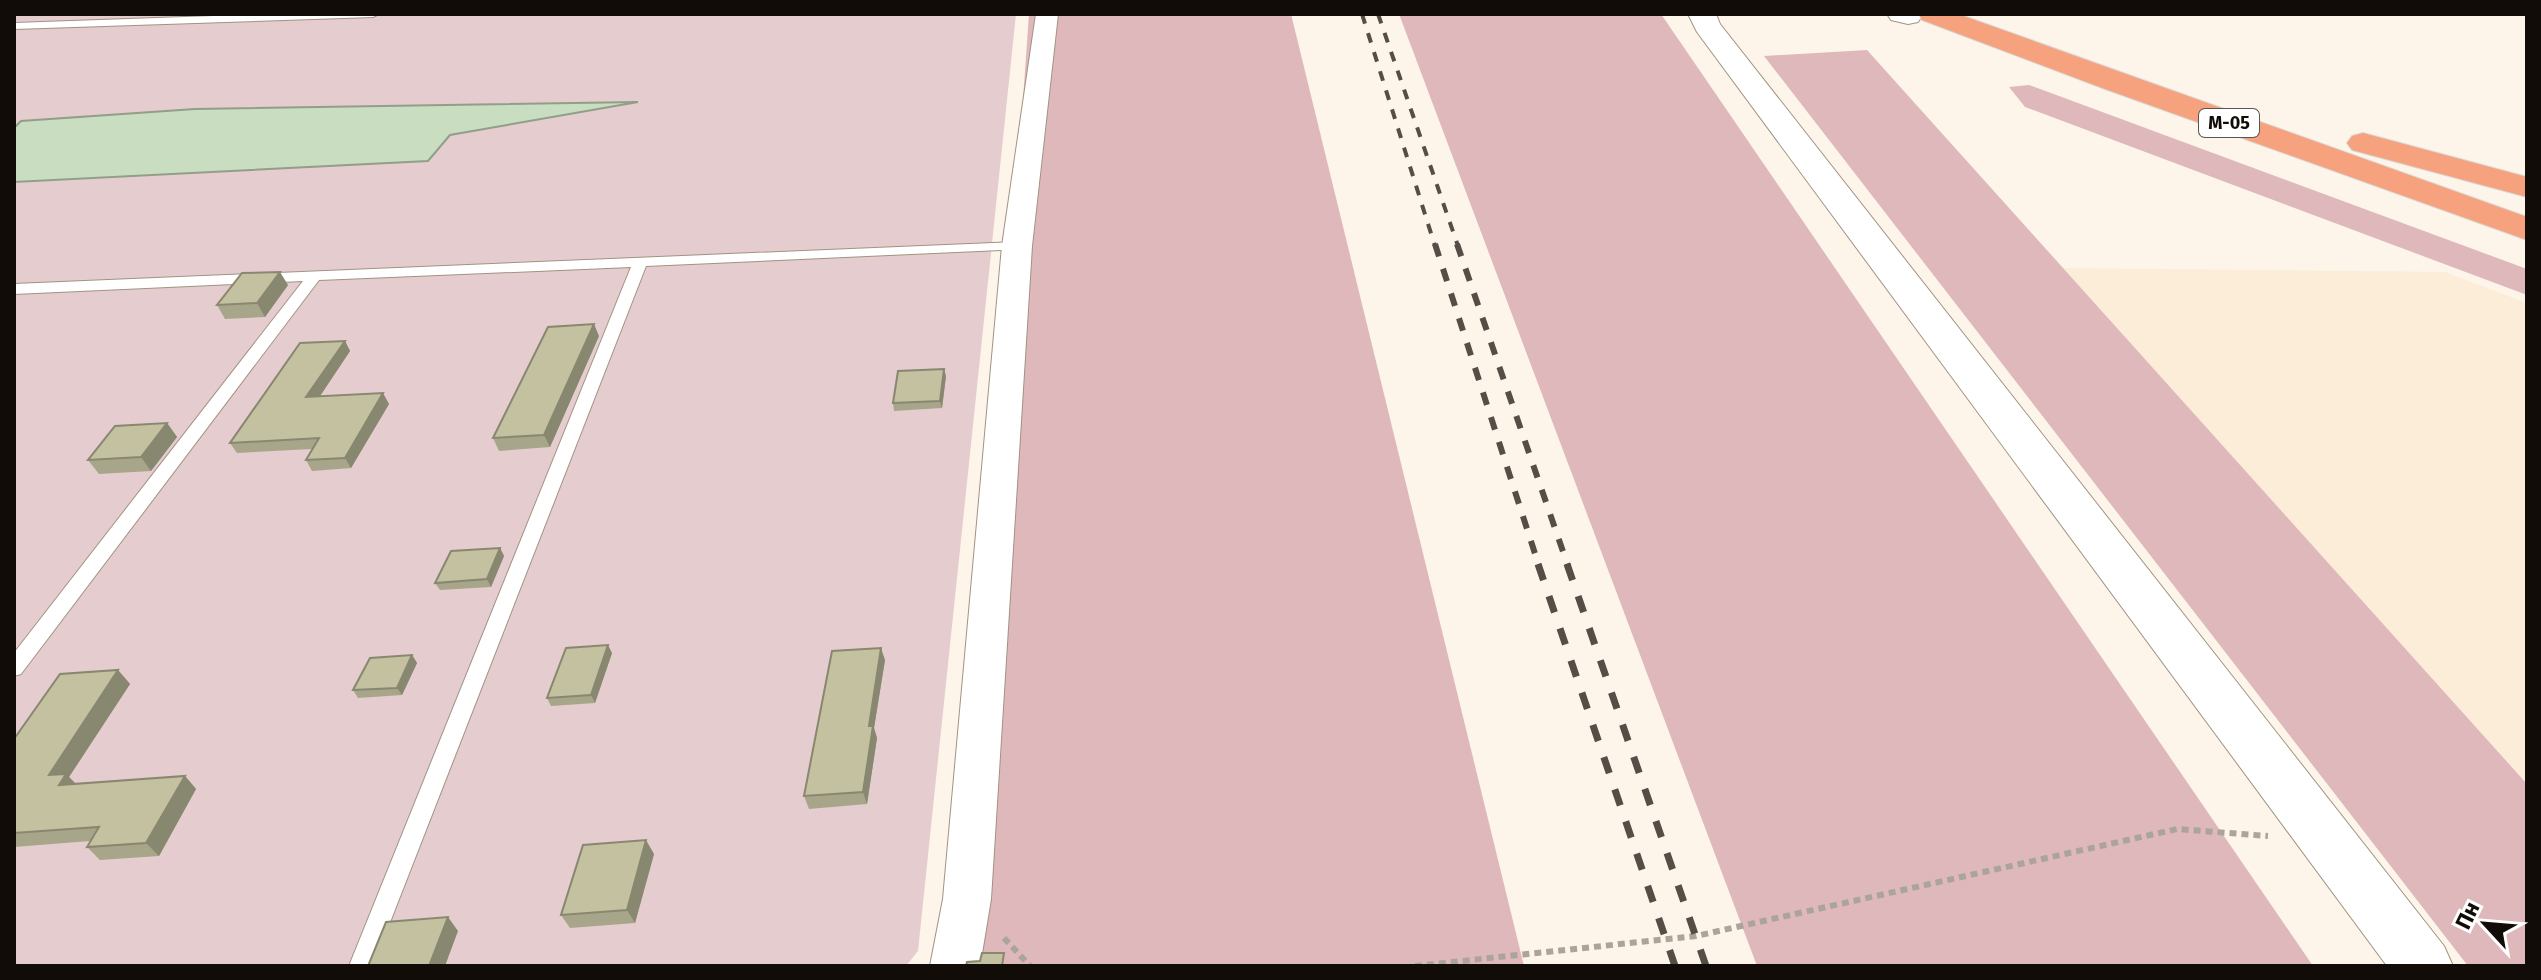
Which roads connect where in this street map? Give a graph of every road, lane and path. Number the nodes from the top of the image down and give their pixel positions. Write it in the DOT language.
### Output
graph roads {
  1 [pos="373,14"];
  2 [pos="1047,14"];
  3 [pos="1911,14"];
  4 [pos="2003,14"];
  5 [pos="1707,18"];
  6 [pos="14,26"];
  7 [pos="2363,143"];
  8 [pos="2527,187"];
  9 [pos="2527,200"];
  10 [pos="2527,229"];
  11 [pos="1017,246"];
  12 [pos="640,263"];
  13 [pos="315,276"];
  14 [pos="14,289"];
  15 [pos="14,668"];
  16 [pos="2326,840"];
  17 [pos="361,966"];
  18 [pos="955,966"];
  19 [pos="1415,966"];
  20 [pos="2423,966"];
  1 -- 6 [label="lane"];
  2 -- 11 [label="street"];
  3 -- 10 [label="highway, М-05"];
  4 -- 7 [label="highway, М-05"];
  5 -- 16 [label="street"];
  7 -- 8 [label="highway"];
  7 -- 9 [label="highway, М-05"];
  11 -- 12 [label="lane"];
  11 -- 18 [label="street"];
  12 -- 13 [label="lane"];
  12 -- 17 [label="lane"];
  13 -- 14 [label="lane"];
  13 -- 15 [label="lane"];
  16 -- 19 [label="path"];
  16 -- 20 [label="street"];
}
